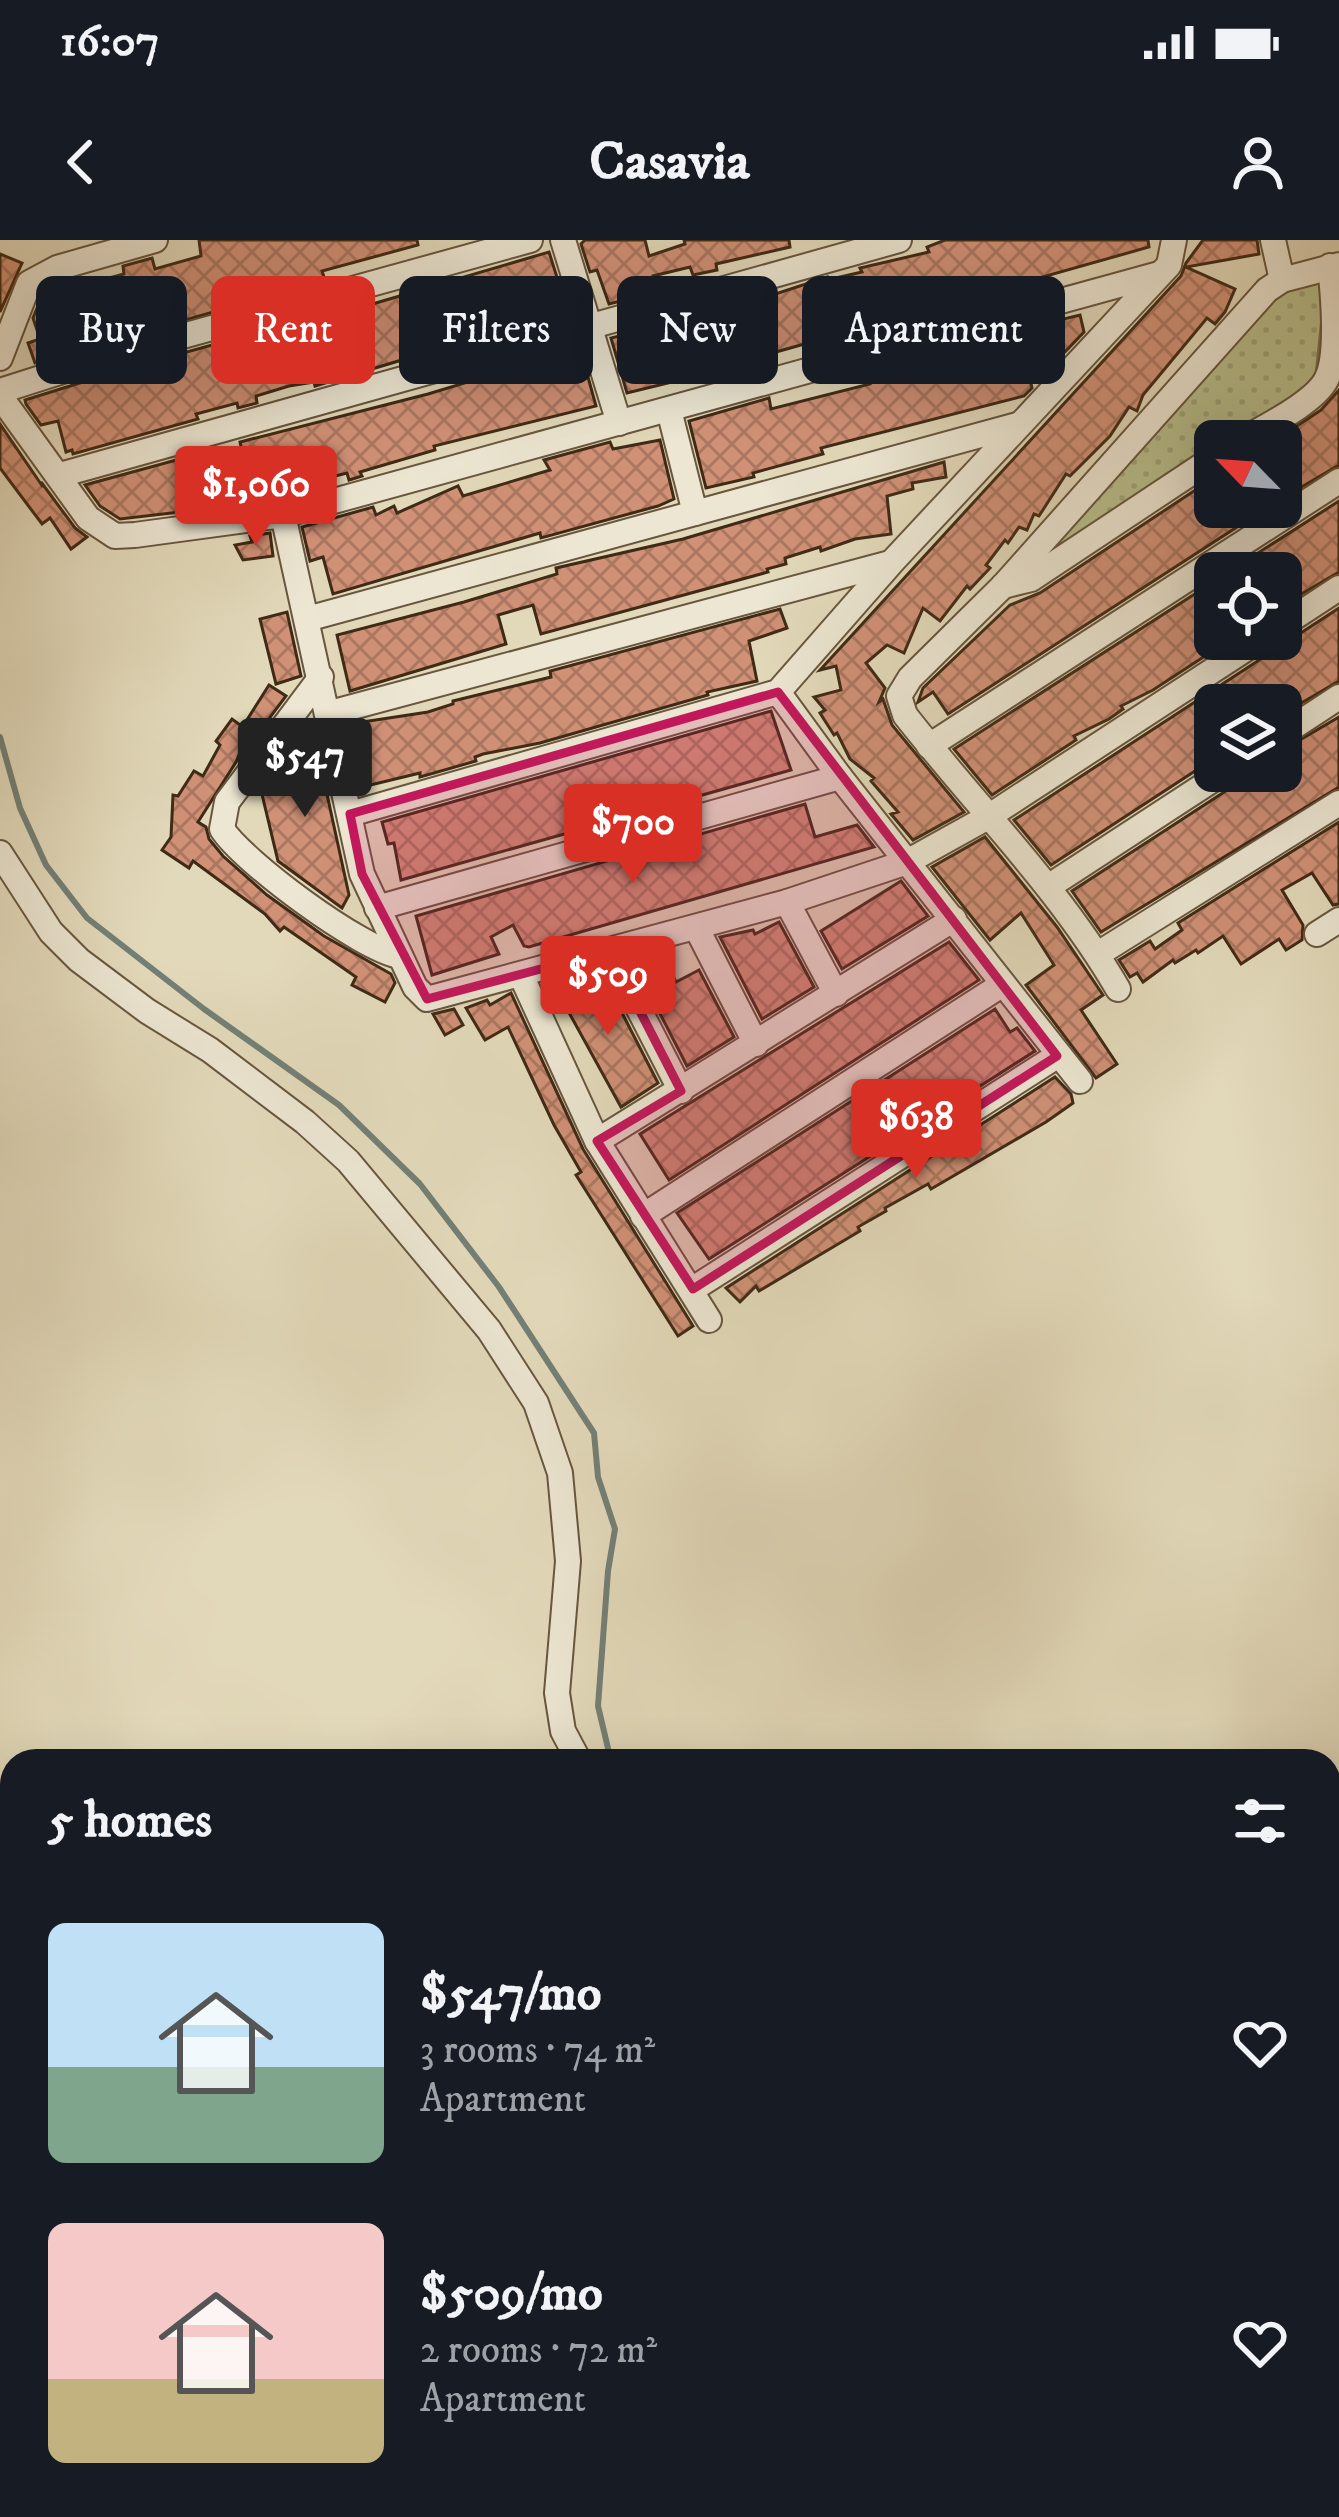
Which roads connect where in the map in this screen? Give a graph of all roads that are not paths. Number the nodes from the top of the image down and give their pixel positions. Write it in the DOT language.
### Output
graph roads {
  1 [pos="155,240"];
  2 [pos="530,240"];
  3 [pos="563,240"];
  4 [pos="899,240"];
  5 [pos="1174,240"];
  6 [pos="1273,240"];
  7 [pos="1335,265"];
  8 [pos="1159,274"];
  9 [pos="574,276"];
  10 [pos="1282,280"];
  11 [pos="593,326"];
  12 [pos="593,340"];
  13 [pos="0,358"];
  14 [pos="399,381"];
  15 [pos="0,394"];
  16 [pos="669,410"];
  17 [pos="1274,420"];
  18 [pos="619,423"];
  19 [pos="1020,424"];
  20 [pos="1194,471"];
  21 [pos="60,476"];
  22 [pos="1339,481"];
  23 [pos="694,513"];
  24 [pos="283,515"];
  25 [pos="892,562"];
  26 [pos="1003,586"];
  27 [pos="1339,588"];
  28 [pos="1302,612"];
  29 [pos="307,619"];
  30 [pos="1229,660"];
  31 [pos="321,677"];
  32 [pos="778,692"];
  33 [pos="1339,697"];
  34 [pos="330,713"];
  35 [pos="1302,721"];
  36 [pos="929,746"];
  37 [pos="840,777"];
  38 [pos="1194,792"];
  39 [pos="1339,803"];
  40 [pos="350,814"];
  41 [pos="988,817"];
  42 [pos="0,853"];
  43 [pos="907,862"];
  44 [pos="1048,887"];
  45 [pos="787,902"];
  46 [pos="377,908"];
  47 [pos="954,920"];
  48 [pos="1339,920"];
  49 [pos="696,927"];
  50 [pos="1317,934"];
  51 [pos="609,951"];
  52 [pos="1098,954"];
  53 [pos="400,956"];
  54 [pos="520,975"];
  55 [pos="1003,984"];
  56 [pos="1118,988"];
  57 [pos="836,994"];
  58 [pos="755,1044"];
  59 [pos="1057,1056"];
  60 [pos="1080,1081"];
  61 [pos="681,1091"];
  62 [pos="597,1141"];
  63 [pos="643,1216"];
  64 [pos="693,1289"];
  65 [pos="709,1320"];
  66 [pos="573,1749"];
  1 -- 13 [label="street"];
  2 -- 15 [label="street"];
  3 -- 9 [label="street"];
  4 -- 11 [label="street"];
  5 -- 8 [label="street"];
  6 -- 10 [label="street"];
  7 -- 10 [label="street"];
  7 -- 17 [label="street"];
  8 -- 16 [label="street"];
  8 -- 19 [label="street"];
  10 -- 26 [label="street"];
  12 -- 18 [label="street"];
  14 -- 21 [label="street"];
  15 -- 21 [label="street"];
  16 -- 18 [label="street"];
  16 -- 23 [label="street"];
  18 -- 24 [label="street"];
  19 -- 23 [label="street"];
  19 -- 25 [label="street"];
  20 -- 26 [label="street"];
  21 -- 24 [label="street"];
  22 -- 36 [label="street"];
  23 -- 29 [label="street"];
  24 -- 29 [label="street"];
  25 -- 32 [label="street"];
  25 -- 34 [label="street"];
  26 -- 36 [label="street"];
  27 -- 28 [label="street"];
  29 -- 31 [label="street"];
  30 -- 41 [label="street"];
  31 -- 34 [label="street"];
  31 -- 53 [label="street"];
  32 -- 37 [label="street"];
  32 -- 40 [label="street"];
  33 -- 35 [label="street"];
  34 -- 40 [label="street"];
  36 -- 41 [label="street"];
  37 -- 43 [label="street"];
  37 -- 46 [label="street"];
  38 -- 44 [label="street"];
  39 -- 52 [label="street"];
  40 -- 46 [label="street"];
  41 -- 43 [label="street"];
  41 -- 44 [label="street"];
  42 -- 66 [label="street"];
  43 -- 45 [label="street"];
  43 -- 47 [label="street"];
  44 -- 52 [label="street"];
  45 -- 49 [label="street"];
  45 -- 57 [label="street"];
  46 -- 53 [label="street"];
  47 -- 55 [label="street"];
  47 -- 57 [label="street"];
  48 -- 50 [label="street"];
  49 -- 51 [label="street"];
  49 -- 58 [label="street"];
  51 -- 54 [label="street"];
  51 -- 61 [label="street"];
  52 -- 56 [label="street"];
  53 -- 54 [label="street"];
  54 -- 62 [label="street"];
  55 -- 59 [label="street"];
  55 -- 63 [label="street"];
  57 -- 58 [label="street"];
  58 -- 61 [label="street"];
  59 -- 60 [label="street"];
  59 -- 64 [label="street"];
  61 -- 62 [label="street"];
  62 -- 63 [label="street"];
  63 -- 64 [label="street"];
  64 -- 65 [label="street"];
}
